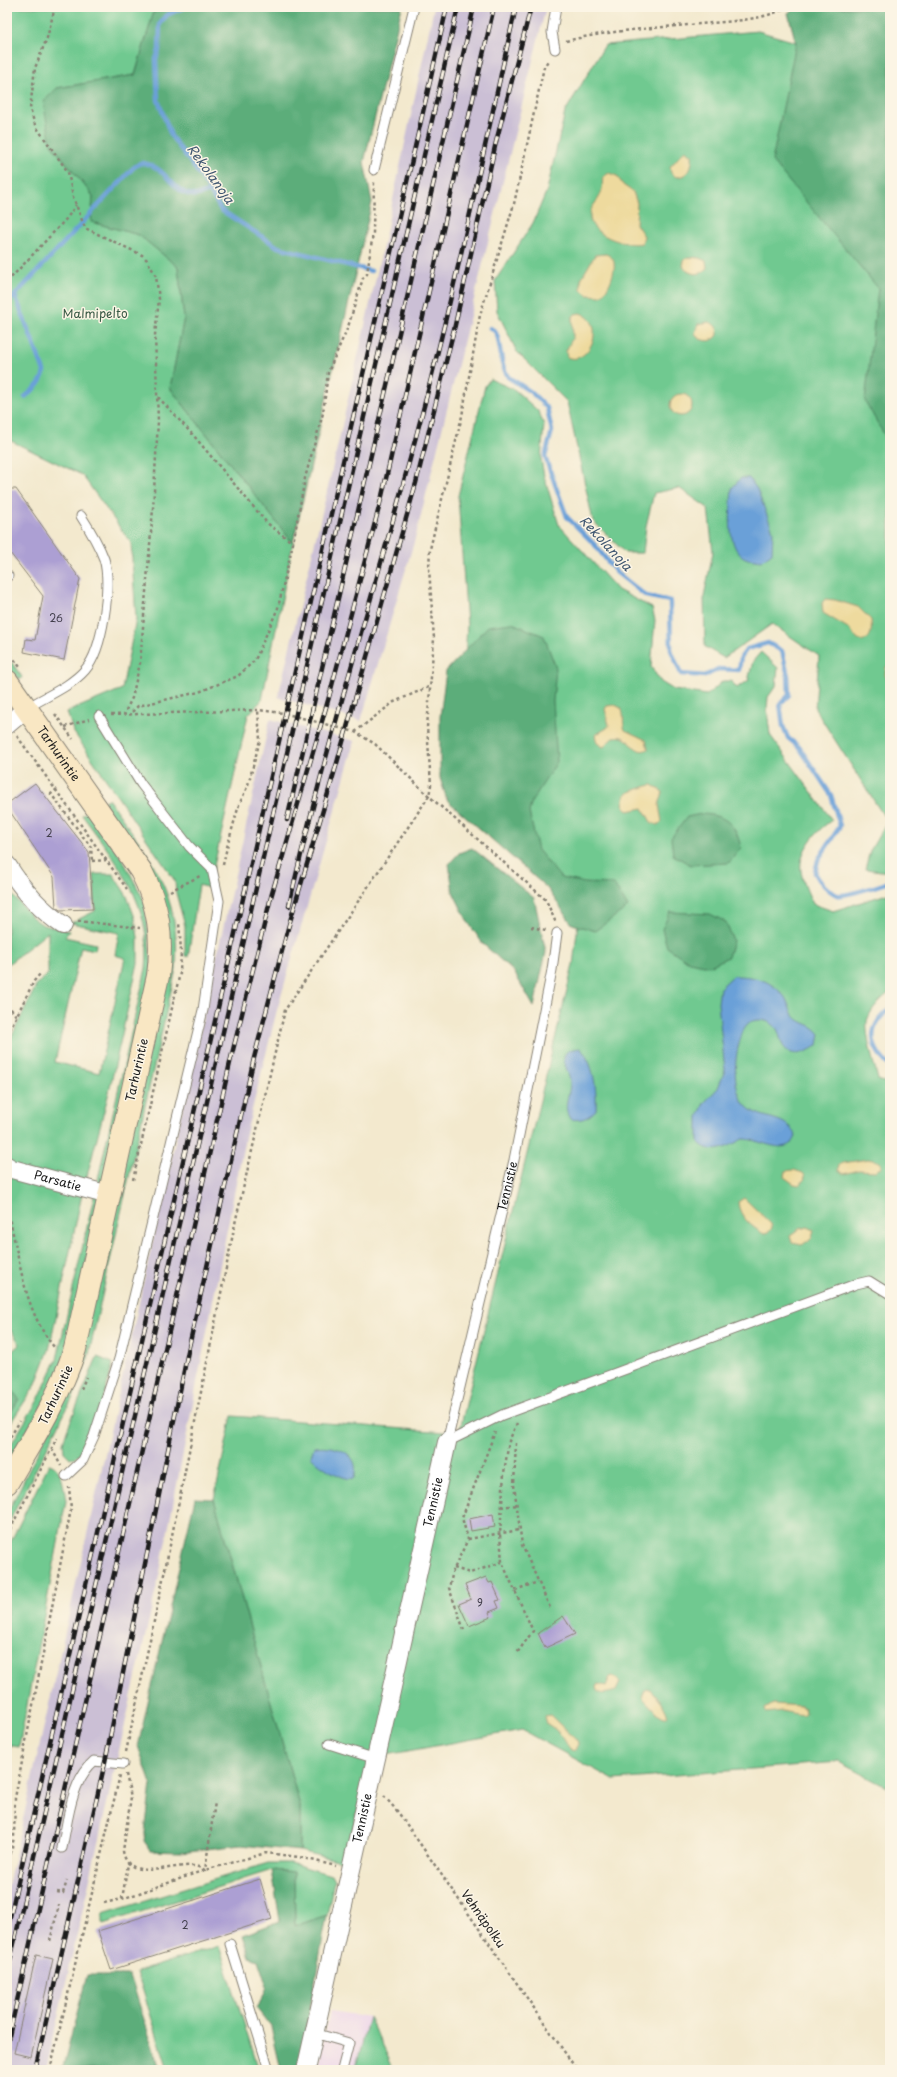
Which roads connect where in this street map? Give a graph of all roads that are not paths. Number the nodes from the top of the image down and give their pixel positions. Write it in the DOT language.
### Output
graph roads {
  1 [pos="414,7"];
  2 [pos="556,7"];
  3 [pos="555,49"];
  4 [pos="374,170"];
  5 [pos="80,516"];
  6 [pos="7,682"];
  7 [pos="27,708"];
  8 [pos="98,716"];
  9 [pos="8,725"];
  10 [pos="7,866"];
  11 [pos="63,925"];
  12 [pos="557,933"];
  13 [pos="7,1166"];
  14 [pos="110,1195"];
  15 [pos="890,1294"];
  16 [pos="447,1442"];
  17 [pos="66,1476"];
  18 [pos="7,1483"];
  19 [pos="329,1744"];
  20 [pos="376,1759"];
  21 [pos="123,1764"];
  22 [pos="62,1848"];
  23 [pos="230,1944"];
  24 [pos="314,2033"];
  25 [pos="270,2070"];
  26 [pos="306,2070"];
  27 [pos="342,2070"];
  1 -- 4 [label="lane"];
  2 -- 3 [label="lane"];
  5 -- 7 [label="lane"];
  6 -- 7 [label="street, Tarhurintie"];
  7 -- 9 [label="street"];
  7 -- 14 [label="street, Tarhurintie"];
  8 -- 17 [label="lane"];
  10 -- 11 [label="street"];
  12 -- 16 [label="lane, Tennistie"];
  13 -- 14 [label="street, Parsatie"];
  14 -- 18 [label="street, Tarhurintie"];
  15 -- 16 [label="lane"];
  16 -- 20 [label="street, Tennistie"];
  19 -- 20 [label="lane"];
  20 -- 24 [label="street, Tennistie"];
  21 -- 22 [label="lane"];
  23 -- 25 [label="lane"];
  24 -- 26 [label="street, Tennistie"];
  24 -- 27 [label="lane"];
}
